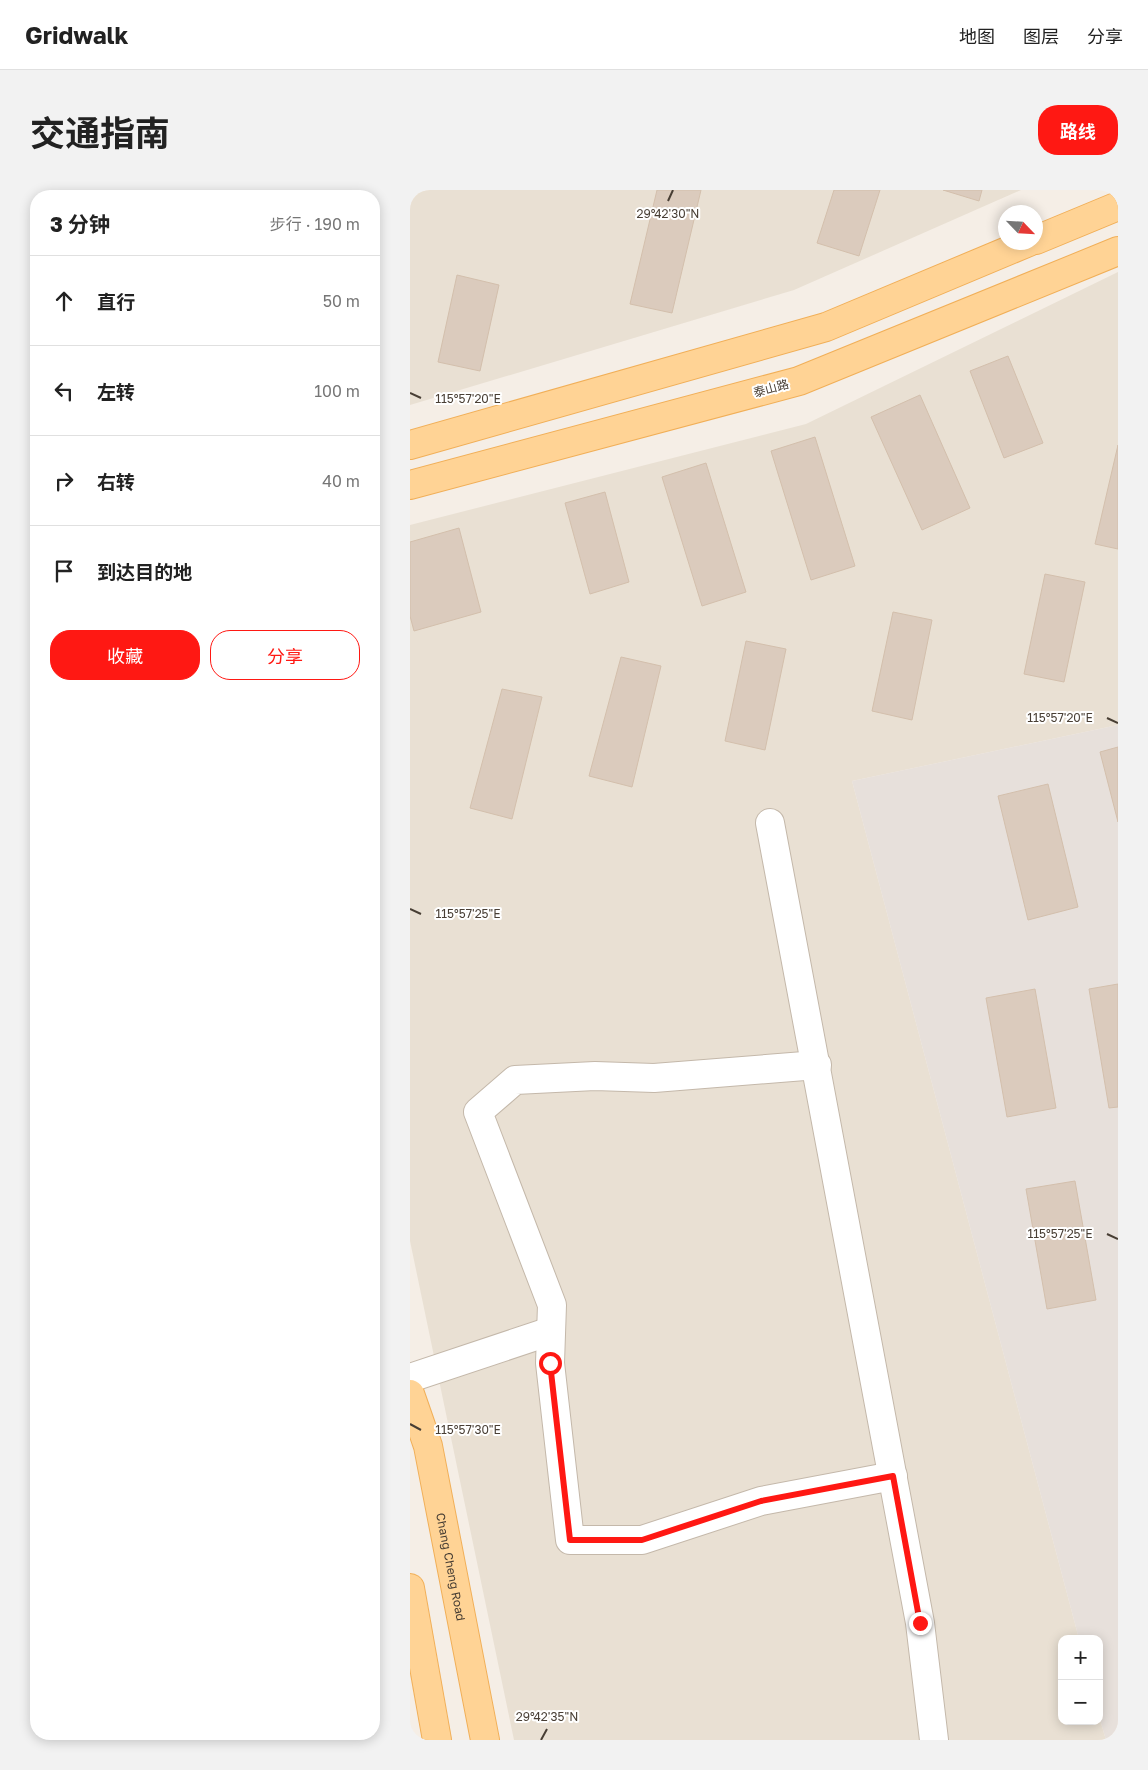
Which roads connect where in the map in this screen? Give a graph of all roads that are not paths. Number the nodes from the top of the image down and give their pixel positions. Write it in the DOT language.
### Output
graph roads {
  1 [pos="1118,206"];
  2 [pos="1043,237"];
  3 [pos="1010,250"];
  4 [pos="1118,251"];
  5 [pos="410,445"];
  6 [pos="410,485"];
  7 [pos="770,823"];
  8 [pos="817,1065"];
  9 [pos="551,1331"];
  10 [pos="410,1378"];
  11 [pos="410,1394"];
  12 [pos="893,1476"];
  13 [pos="410,1588"];
  14 [pos="437,1740"];
  15 [pos="485,1740"];
  16 [pos="934,1740"];
  1 -- 2 [label="main road"];
  3 -- 5 [label="main road"];
  4 -- 6 [label="main road, 泰山路"];
  7 -- 8 [label="street"];
  8 -- 9 [label="street"];
  8 -- 12 [label="street"];
  9 -- 10 [label="street"];
  9 -- 12 [label="street"];
  11 -- 15 [label="main road, Chang Cheng Road"];
  12 -- 16 [label="street"];
  13 -- 14 [label="main road"];
}
